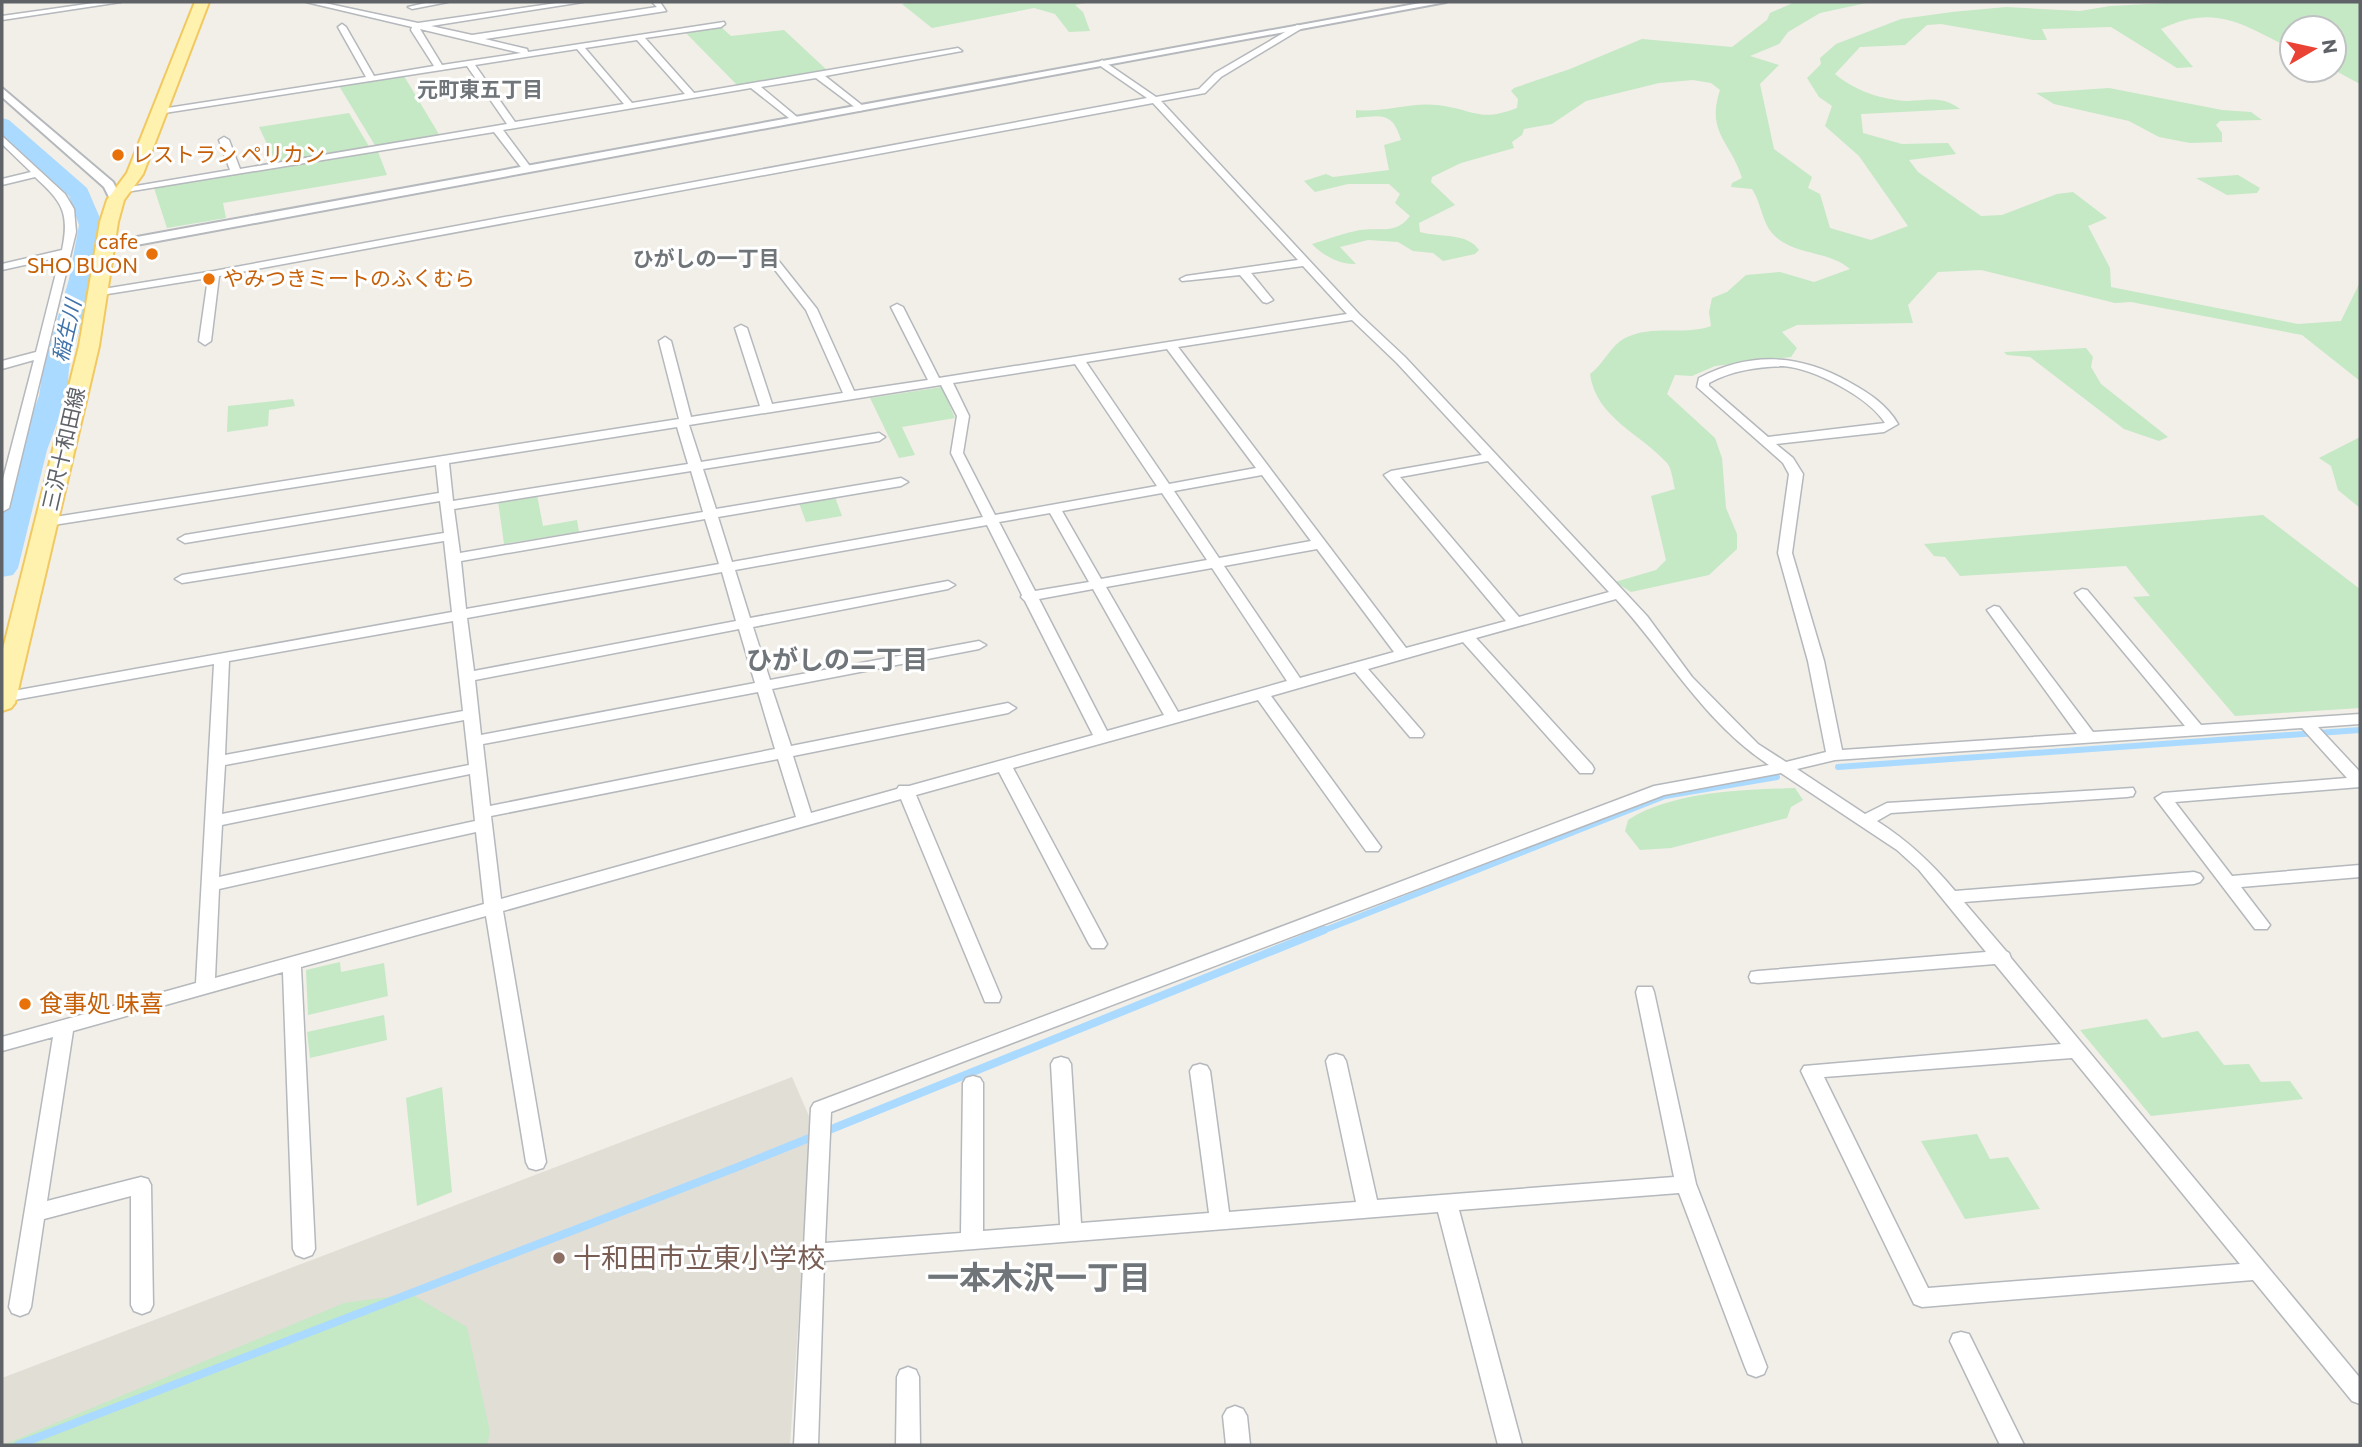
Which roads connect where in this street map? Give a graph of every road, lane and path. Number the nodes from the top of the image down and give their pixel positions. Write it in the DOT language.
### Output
graph roads {
  1 [pos="117,2"];
  2 [pos="202,2"];
  3 [pos="310,2"];
  4 [pos="444,2"];
  5 [pos="579,2"];
  6 [pos="656,2"];
  7 [pos="1441,2"];
  8 [pos="58,6"];
  9 [pos="412,7"];
  10 [pos="2,18"];
  11 [pos="721,24"];
  12 [pos="417,26"];
  13 [pos="342,27"];
  14 [pos="1300,27"];
  15 [pos="639,37"];
  16 [pos="472,38"];
  17 [pos="579,47"];
  18 [pos="958,51"];
  19 [pos="534,53"];
  20 [pos="1102,63"];
  21 [pos="470,64"];
  22 [pos="440,68"];
  23 [pos="818,75"];
  24 [pos="371,79"];
  25 [pos="754,86"];
  26 [pos="2,91"];
  27 [pos="692,96"];
  28 [pos="1155,100"];
  29 [pos="630,106"];
  30 [pos="860,108"];
  31 [pos="161,112"];
  32 [pos="794,119"];
  33 [pos="513,126"];
  34 [pos="497,129"];
  35 [pos="2,139"];
  36 [pos="224,140"];
  37 [pos="527,169"];
  38 [pos="236,172"];
  39 [pos="38,173"];
  40 [pos="2,182"];
  41 [pos="120,196"];
  42 [pos="104,247"];
  43 [pos="67,252"];
  44 [pos="770,257"];
  45 [pos="1307,261"];
  46 [pos="2,267"];
  47 [pos="1242,270"];
  48 [pos="214,274"];
  49 [pos="1186,279"];
  50 [pos="95,293"];
  51 [pos="1266,300"];
  52 [pos="897,307"];
  53 [pos="1355,316"];
  54 [pos="741,328"];
  55 [pos="205,341"];
  56 [pos="664,341"];
  57 [pos="1171,346"];
  58 [pos="42,354"];
  59 [pos="1079,360"];
  60 [pos="2,365"];
  61 [pos="940,381"];
  62 [pos="850,395"];
  63 [pos="767,408"];
  64 [pos="684,422"];
  65 [pos="879,437"];
  66 [pos="1767,441"];
  67 [pos="1490,457"];
  68 [pos="442,459"];
  69 [pos="695,466"];
  70 [pos="1263,471"];
  71 [pos="901,482"];
  72 [pos="1165,488"];
  73 [pos="4,493"];
  74 [pos="447,501"];
  75 [pos="1053,507"];
  76 [pos="2,508"];
  77 [pos="710,514"];
  78 [pos="990,518"];
  79 [pos="47,522"];
  80 [pos="450,536"];
  81 [pos="185,539"];
  82 [pos="1320,544"];
  83 [pos="453,558"];
  84 [pos="1215,563"];
  85 [pos="727,567"];
  86 [pos="182,579"];
  87 [pos="1097,584"];
  88 [pos="948,585"];
  89 [pos="2082,593"];
  90 [pos="1619,594"];
  91 [pos="1028,597"];
  92 [pos="1994,610"];
  93 [pos="459,615"];
  94 [pos="1514,621"];
  95 [pos="745,625"];
  96 [pos="1466,636"];
  97 [pos="979,645"];
  98 [pos="1403,654"];
  99 [pos="222,659"];
  100 [pos="1358,666"];
  101 [pos="466,677"];
  102 [pos="1296,683"];
  103 [pos="764,687"];
  104 [pos="1261,693"];
  105 [pos="2,700"];
  106 [pos="1008,708"];
  107 [pos="470,714"];
  108 [pos="1173,717"];
  109 [pos="2360,719"];
  110 [pos="2196,729"];
  111 [pos="2312,730"];
  112 [pos="1416,734"];
  113 [pos="1102,737"];
  114 [pos="2088,737"];
  115 [pos="474,741"];
  116 [pos="785,754"];
  117 [pos="1835,755"];
  118 [pos="217,761"];
  119 [pos="1003,765"];
  120 [pos="1787,767"];
  121 [pos="477,768"];
  122 [pos="1586,769"];
  123 [pos="2360,782"];
  124 [pos="905,790"];
  125 [pos="2127,792"];
  126 [pos="483,819"];
  127 [pos="805,819"];
  128 [pos="214,821"];
  129 [pos="1865,821"];
  130 [pos="1372,847"];
  131 [pos="2360,871"];
  132 [pos="2194,878"];
  133 [pos="2228,882"];
  134 [pos="210,885"];
  135 [pos="1953,897"];
  136 [pos="493,906"];
  137 [pos="2261,925"];
  138 [pos="1098,944"];
  139 [pos="2003,957"];
  140 [pos="292,964"];
  141 [pos="1758,977"];
  142 [pos="205,987"];
  143 [pos="1644,992"];
  144 [pos="992,997"];
  145 [pos="64,1027"];
  146 [pos="2,1044"];
  147 [pos="2078,1050"];
  148 [pos="1336,1061"];
  149 [pos="1061,1064"];
  150 [pos="1199,1071"];
  151 [pos="973,1083"];
  152 [pos="536,1162"];
  153 [pos="1686,1184"];
  154 [pos="1446,1201"];
  155 [pos="1368,1207"];
  156 [pos="34,1213"];
  157 [pos="1220,1219"];
  158 [pos="1070,1234"];
  159 [pos="972,1241"];
  160 [pos="304,1250"];
  161 [pos="814,1253"];
  162 [pos="2258,1271"];
  163 [pos="142,1305"];
  164 [pos="20,1307"];
  165 [pos="1961,1341"];
  166 [pos="1756,1367"];
  167 [pos="908,1377"];
  168 [pos="2360,1394"];
  169 [pos="1235,1416"];
  170 [pos="806,1445"];
  171 [pos="908,1445"];
  172 [pos="1238,1445"];
  173 [pos="1510,1445"];
  174 [pos="2012,1445"];
  1 -- 8 [label="street"];
  2 -- 31 [label="main road, 三沢十和田線"];
  3 -- 12 [label="street"];
  4 -- 9 [label="street"];
  5 -- 12 [label="street"];
  6 -- 16 [label="street"];
  7 -- 14 [label="street"];
  8 -- 10 [label="street"];
  11 -- 15 [label="street"];
  12 -- 16 [label="street"];
  12 -- 22 [label="street"];
  13 -- 24 [label="street"];
  14 -- 20 [label="street"];
  14 -- 28 [label="street"];
  15 -- 17 [label="street"];
  15 -- 27 [label="street"];
  16 -- 19 [label="street"];
  17 -- 19 [label="street"];
  17 -- 29 [label="street"];
  18 -- 23 [label="street"];
  19 -- 21 [label="street"];
  20 -- 28 [label="street"];
  20 -- 30 [label="street"];
  21 -- 22 [label="street"];
  21 -- 33 [label="street"];
  22 -- 24 [label="street"];
  23 -- 25 [label="street"];
  23 -- 30 [label="street"];
  24 -- 31 [label="street"];
  25 -- 27 [label="street"];
  25 -- 32 [label="street"];
  26 -- 41 [label="street"];
  27 -- 29 [label="street"];
  28 -- 45 [label="street"];
  28 -- 48 [label="street"];
  29 -- 33 [label="street"];
  30 -- 32 [label="street"];
  31 -- 41 [label="main road, 三沢十和田線"];
  32 -- 37 [label="street"];
  33 -- 34 [label="street"];
  34 -- 37 [label="street"];
  34 -- 38 [label="street"];
  35 -- 39 [label="street"];
  36 -- 38 [label="street"];
  37 -- 42 [label="street"];
  38 -- 41 [label="street"];
  39 -- 40 [label="street"];
  39 -- 43 [label="street"];
  41 -- 42 [label="main road, 三沢十和田線"];
  42 -- 50 [label="main road, 三沢十和田線"];
  43 -- 46 [label="street"];
  43 -- 58 [label="street"];
  44 -- 62 [label="street"];
  45 -- 47 [label="street"];
  45 -- 53 [label="street"];
  47 -- 49 [label="street"];
  47 -- 51 [label="street"];
  48 -- 50 [label="street"];
  48 -- 55 [label="street"];
  50 -- 79 [label="main road, 三沢十和田線"];
  52 -- 61 [label="street"];
  53 -- 57 [label="street"];
  53 -- 67 [label="street"];
  54 -- 63 [label="street"];
  56 -- 64 [label="street"];
  57 -- 59 [label="street"];
  57 -- 70 [label="street"];
  58 -- 60 [label="street"];
  58 -- 73 [label="street"];
  59 -- 61 [label="street"];
  59 -- 72 [label="street"];
  61 -- 62 [label="street"];
  61 -- 78 [label="street"];
  62 -- 63 [label="street"];
  63 -- 64 [label="street"];
  64 -- 68 [label="street"];
  64 -- 69 [label="street"];
  65 -- 69 [label="street"];
  66 -- 66 [label="street"];
  66 -- 117 [label="street"];
  67 -- 90 [label="street"];
  67 -- 94 [label="street"];
  68 -- 74 [label="street"];
  68 -- 79 [label="street"];
  69 -- 74 [label="street"];
  69 -- 77 [label="street"];
  70 -- 72 [label="street"];
  70 -- 82 [label="street"];
  71 -- 77 [label="street"];
  72 -- 75 [label="street"];
  72 -- 84 [label="street"];
  73 -- 76 [label="street"];
  74 -- 80 [label="street"];
  74 -- 81 [label="street"];
  75 -- 78 [label="street"];
  75 -- 87 [label="street"];
  77 -- 83 [label="street"];
  77 -- 85 [label="street"];
  78 -- 85 [label="street"];
  78 -- 91 [label="street"];
  79 -- 105 [label="main road, 三沢十和田線"];
  80 -- 83 [label="street"];
  80 -- 86 [label="street"];
  82 -- 84 [label="street"];
  82 -- 98 [label="street"];
  83 -- 93 [label="street"];
  84 -- 87 [label="street"];
  84 -- 102 [label="street"];
  85 -- 93 [label="street"];
  85 -- 95 [label="street"];
  87 -- 91 [label="street"];
  87 -- 108 [label="street"];
  88 -- 95 [label="street"];
  89 -- 110 [label="street"];
  90 -- 94 [label="street"];
  90 -- 120 [label="street"];
  91 -- 113 [label="street"];
  92 -- 114 [label="street"];
  93 -- 99 [label="street"];
  93 -- 101 [label="street"];
  94 -- 96 [label="street"];
  95 -- 101 [label="street"];
  95 -- 103 [label="street"];
  96 -- 98 [label="street"];
  96 -- 122 [label="street"];
  97 -- 103 [label="street"];
  98 -- 100 [label="street"];
  99 -- 105 [label="street"];
  99 -- 118 [label="street"];
  100 -- 102 [label="street"];
  100 -- 112 [label="street"];
  101 -- 107 [label="street"];
  102 -- 104 [label="street"];
  103 -- 115 [label="street"];
  103 -- 116 [label="street"];
  104 -- 108 [label="street"];
  104 -- 130 [label="street"];
  106 -- 116 [label="street"];
  107 -- 115 [label="street"];
  107 -- 118 [label="street"];
  108 -- 113 [label="street"];
  109 -- 111 [label="street"];
  110 -- 111 [label="street"];
  110 -- 114 [label="street"];
  111 -- 123 [label="street"];
  113 -- 119 [label="street"];
  114 -- 117 [label="street"];
  115 -- 121 [label="street"];
  116 -- 126 [label="street"];
  116 -- 127 [label="street"];
  117 -- 120 [label="street"];
  118 -- 128 [label="street"];
  119 -- 124 [label="street"];
  119 -- 138 [label="street"];
  120 -- 129 [label="street"];
  120 -- 161 [label="street"];
  121 -- 126 [label="street"];
  121 -- 128 [label="street"];
  123 -- 133 [label="street"];
  124 -- 127 [label="street"];
  124 -- 144 [label="street"];
  125 -- 129 [label="street"];
  126 -- 134 [label="street"];
  126 -- 136 [label="street"];
  127 -- 136 [label="street"];
  128 -- 134 [label="street"];
  129 -- 135 [label="street"];
  131 -- 133 [label="street"];
  132 -- 135 [label="street"];
  133 -- 137 [label="street"];
  134 -- 142 [label="street"];
  135 -- 139 [label="street"];
  136 -- 140 [label="street"];
  136 -- 152 [label="street"];
  139 -- 141 [label="street"];
  139 -- 147 [label="street"];
  140 -- 142 [label="street"];
  140 -- 160 [label="street"];
  142 -- 145 [label="street"];
  143 -- 153 [label="street"];
  145 -- 146 [label="street"];
  145 -- 156 [label="street"];
  147 -- 162 [label="street"];
  147 -- 162 [label="street"];
  148 -- 155 [label="street"];
  149 -- 158 [label="street"];
  150 -- 157 [label="street"];
  151 -- 159 [label="street"];
  153 -- 154 [label="street"];
  153 -- 166 [label="street"];
  154 -- 155 [label="street"];
  154 -- 173 [label="street"];
  155 -- 157 [label="street"];
  156 -- 163 [label="street"];
  156 -- 164 [label="street"];
  157 -- 158 [label="street"];
  158 -- 159 [label="street"];
  159 -- 161 [label="street"];
  161 -- 170 [label="street"];
  162 -- 168 [label="street"];
  165 -- 174 [label="street"];
  167 -- 171 [label="street"];
  169 -- 172 [label="street"];
}
